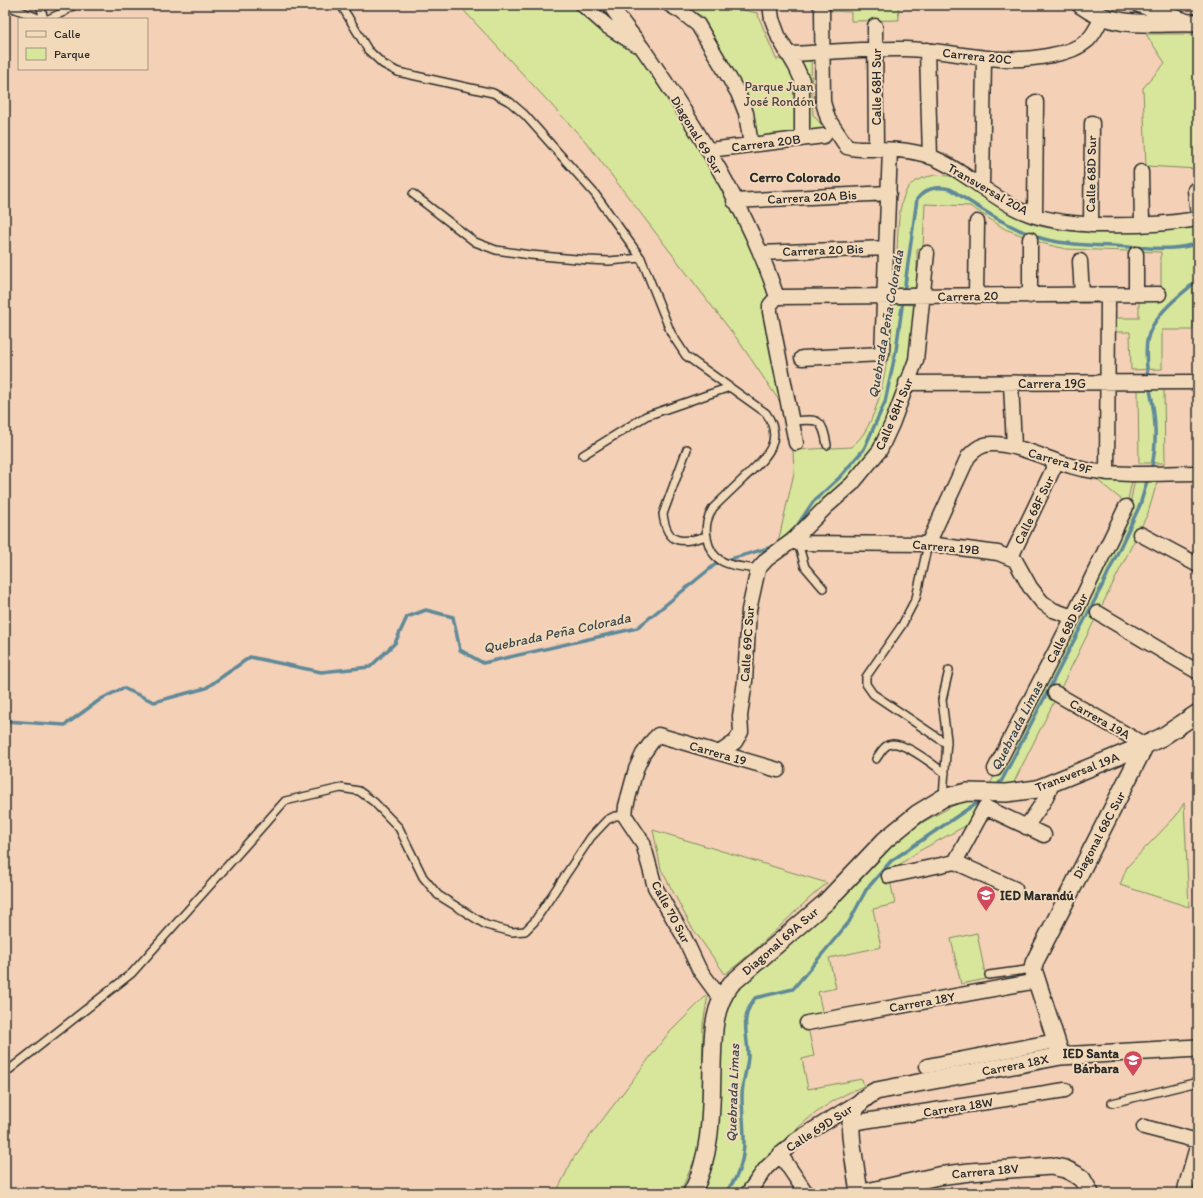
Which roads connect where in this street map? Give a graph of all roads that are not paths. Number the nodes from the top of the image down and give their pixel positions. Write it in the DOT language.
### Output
graph roads {
  1 [pos="5,5"];
  2 [pos="40,5"];
  3 [pos="74,5"];
  4 [pos="341,5"];
  5 [pos="583,5"];
  6 [pos="610,5"];
  7 [pos="670,5"];
  8 [pos="770,5"];
  9 [pos="820,5"];
  10 [pos="1081,5"];
  11 [pos="1139,5"];
  12 [pos="1102,17"];
  13 [pos="38,18"];
  14 [pos="44,18"];
  15 [pos="50,18"];
  16 [pos="1195,23"];
  17 [pos="875,26"];
  18 [pos="875,49"];
  19 [pos="644,50"];
  20 [pos="927,50"];
  21 [pos="822,53"];
  22 [pos="786,54"];
  23 [pos="984,59"];
  24 [pos="1036,102"];
  25 [pos="1092,123"];
  26 [pos="824,136"];
  27 [pos="802,139"];
  28 [pos="751,145"];
  29 [pos="876,149"];
  30 [pos="709,150"];
  31 [pos="890,150"];
  32 [pos="930,157"];
  33 [pos="1141,172"];
  34 [pos="982,186"];
  35 [pos="1195,190"];
  36 [pos="889,193"];
  37 [pos="413,194"];
  38 [pos="734,200"];
  39 [pos="1198,214"];
  40 [pos="1035,216"];
  41 [pos="1198,219"];
  42 [pos="977,222"];
  43 [pos="1142,224"];
  44 [pos="1091,225"];
  45 [pos="1030,239"];
  46 [pos="886,248"];
  47 [pos="760,253"];
  48 [pos="927,253"];
  49 [pos="1136,254"];
  50 [pos="641,258"];
  51 [pos="1080,261"];
  52 [pos="1136,294"];
  53 [pos="1159,294"];
  54 [pos="1082,295"];
  55 [pos="1108,295"];
  56 [pos="976,296"];
  57 [pos="1030,296"];
  58 [pos="777,297"];
  59 [pos="890,297"];
  60 [pos="917,297"];
  61 [pos="802,358"];
  62 [pos="1107,382"];
  63 [pos="1198,382"];
  64 [pos="906,383"];
  65 [pos="1011,383"];
  66 [pos="730,387"];
  67 [pos="792,421"];
  68 [pos="796,443"];
  69 [pos="827,445"];
  70 [pos="1014,447"];
  71 [pos="687,449"];
  72 [pos="583,455"];
  73 [pos="1056,462"];
  74 [pos="1107,473"];
  75 [pos="1198,473"];
  76 [pos="1126,507"];
  77 [pos="1140,534"];
  78 [pos="707,536"];
  79 [pos="795,542"];
  80 [pos="928,544"];
  81 [pos="1011,557"];
  82 [pos="1198,565"];
  83 [pos="758,569"];
  84 [pos="823,588"];
  85 [pos="1098,614"];
  86 [pos="1073,617"];
  87 [pos="949,670"];
  88 [pos="1198,672"];
  89 [pos="1055,693"];
  90 [pos="1198,713"];
  91 [pos="947,744"];
  92 [pos="1145,745"];
  93 [pos="719,753"];
  94 [pos="876,759"];
  95 [pos="995,769"];
  96 [pos="778,770"];
  97 [pos="945,773"];
  98 [pos="1052,784"];
  99 [pos="1006,793"];
  100 [pos="943,798"];
  101 [pos="625,816"];
  102 [pos="1026,827"];
  103 [pos="1044,835"];
  104 [pos="955,862"];
  105 [pos="889,876"];
  106 [pos="1015,889"];
  107 [pos="989,975"];
  108 [pos="1035,975"];
  109 [pos="721,999"];
  110 [pos="807,1023"];
  111 [pos="1198,1048"];
  112 [pos="1059,1049"];
  113 [pos="927,1066"];
  114 [pos="5,1073"];
  115 [pos="1198,1082"];
  116 [pos="1065,1090"];
  117 [pos="860,1101"];
  118 [pos="1112,1104"];
  119 [pos="850,1123"];
  120 [pos="1144,1127"];
  121 [pos="1198,1142"];
  122 [pos="780,1154"];
  123 [pos="1086,1186"];
  124 [pos="692,1193"];
  125 [pos="748,1193"];
  126 [pos="806,1193"];
  127 [pos="859,1193"];
  128 [pos="863,1193"];
  129 [pos="1184,1193"];
  1 -- 13 [label="lane"];
  2 -- 14 [label="lane"];
  3 -- 15 [label="lane"];
  4 -- 50 [label="lane"];
  5 -- 19 [label="street"];
  6 -- 19 [label="street, Diagonal 69 Sur"];
  7 -- 28 [label="street"];
  8 -- 22 [label="street"];
  9 -- 21 [label="street"];
  10 -- 12 [label="street"];
  11 -- 16 [label="street"];
  12 -- 16 [label="street"];
  12 -- 23 [label="street, Carrera 20C"];
  17 -- 18 [label="street, Calle 68H Sur"];
  18 -- 20 [label="street, Carrera 20C"];
  18 -- 21 [label="street, Carrera 20C"];
  18 -- 29 [label="street, Calle 68H Sur"];
  19 -- 30 [label="street, Diagonal 69 Sur"];
  20 -- 23 [label="street, Carrera 20C"];
  20 -- 32 [label="street"];
  21 -- 22 [label="street, Carrera 20C"];
  21 -- 29 [label="street, Transversal 20A"];
  22 -- 27 [label="street"];
  23 -- 34 [label="street"];
  24 -- 40 [label="street"];
  25 -- 44 [label="street, Calle 68D Sur"];
  26 -- 27 [label="street, Carrera 20B"];
  27 -- 28 [label="street, Carrera 20B"];
  28 -- 30 [label="street, Carrera 20B"];
  29 -- 31 [label="street, Transversal 20A"];
  30 -- 38 [label="street, Diagonal 69 Sur"];
  31 -- 32 [label="street, Transversal 20A"];
  31 -- 36 [label="street"];
  32 -- 34 [label="street, Transversal 20A"];
  33 -- 43 [label="street"];
  34 -- 40 [label="street, Transversal 20A"];
  35 -- 39 [label="street"];
  36 -- 38 [label="street, Carrera 20A Bis"];
  36 -- 46 [label="street"];
  37 -- 50 [label="lane"];
  38 -- 47 [label="street, Diagonal 69 Sur"];
  40 -- 44 [label="street, Transversal 20A"];
  41 -- 43 [label="street, Transversal 20A"];
  42 -- 56 [label="street"];
  43 -- 44 [label="street, Transversal 20A"];
  45 -- 57 [label="street"];
  46 -- 47 [label="street, Carrera 20 Bis"];
  46 -- 59 [label="street"];
  47 -- 58 [label="street, Diagonal 69 Sur"];
  48 -- 60 [label="street, Calle 68H Sur"];
  49 -- 52 [label="street"];
  50 -- 66 [label="lane"];
  51 -- 54 [label="street"];
  52 -- 53 [label="street, Carrera 20"];
  52 -- 55 [label="street, Carrera 20"];
  54 -- 55 [label="street, Carrera 20"];
  54 -- 57 [label="street, Carrera 20"];
  55 -- 62 [label="street"];
  56 -- 57 [label="street, Carrera 20"];
  56 -- 60 [label="street, Carrera 20"];
  58 -- 59 [label="street, Carrera 20"];
  58 -- 67 [label="street"];
  59 -- 60 [label="street, Carrera 20"];
  59 -- 61 [label="street"];
  60 -- 64 [label="street, Calle 68H Sur"];
  62 -- 63 [label="street, Carrera 19G"];
  62 -- 65 [label="street, Carrera 19G"];
  62 -- 74 [label="street"];
  64 -- 65 [label="street, Carrera 19G"];
  64 -- 79 [label="street, Calle 68H Sur"];
  65 -- 70 [label="street"];
  66 -- 72 [label="lane"];
  66 -- 78 [label="lane"];
  67 -- 68 [label="street"];
  67 -- 69 [label="lane"];
  70 -- 73 [label="street, Carrera 19F"];
  70 -- 80 [label="street, Carrera 19F"];
  71 -- 78 [label="lane"];
  73 -- 74 [label="street, Carrera 19F"];
  73 -- 81 [label="street, Calle 68F Sur"];
  74 -- 75 [label="street, Carrera 19F"];
  76 -- 86 [label="street, Calle 68D Sur"];
  77 -- 82 [label="street"];
  78 -- 83 [label="lane"];
  79 -- 80 [label="street, Carrera 19B"];
  79 -- 83 [label="street"];
  79 -- 84 [label="lane"];
  80 -- 81 [label="street, Carrera 19B"];
  80 -- 91 [label="lane"];
  81 -- 86 [label="street"];
  83 -- 93 [label="street, Calle 69C Sur"];
  85 -- 88 [label="street"];
  86 -- 95 [label="street, Calle 68D Sur"];
  87 -- 91 [label="lane"];
  89 -- 92 [label="street, Carrera 19A"];
  90 -- 92 [label="street, Transversal 19A"];
  91 -- 97 [label="lane"];
  92 -- 98 [label="street, Transversal 19A"];
  92 -- 108 [label="street, Diagonal 68C Sur"];
  93 -- 96 [label="street, Carrera 19"];
  93 -- 101 [label="street, Carrera 19"];
  94 -- 97 [label="lane"];
  97 -- 100 [label="lane"];
  98 -- 99 [label="street, Transversal 19A"];
  98 -- 102 [label="street"];
  99 -- 100 [label="street, Diagonal 69A Sur"];
  100 -- 109 [label="street, Diagonal 69A Sur"];
  101 -- 109 [label="street, Calle 70 Sur"];
  101 -- 114 [label="lane"];
  102 -- 103 [label="street"];
  102 -- 104 [label="street"];
  104 -- 105 [label="street"];
  104 -- 106 [label="street"];
  107 -- 108 [label="lane"];
  108 -- 110 [label="street, Carrera 18Y"];
  108 -- 112 [label="street"];
  109 -- 124 [label="street, Diagonal 69A Sur"];
  111 -- 112 [label="street, Carrera 18X"];
  112 -- 113 [label="street, Carrera 18X"];
  112 -- 117 [label="street, Carrera 18X"];
  115 -- 118 [label="lane"];
  116 -- 119 [label="street, Carrera 18W"];
  117 -- 119 [label="street"];
  117 -- 122 [label="street, Calle 69D Sur"];
  119 -- 127 [label="street"];
  120 -- 121 [label="street"];
  121 -- 129 [label="street"];
  122 -- 125 [label="street, Calle 69D Sur"];
  122 -- 126 [label="street"];
  123 -- 128 [label="street, Carrera 18V"];
}
